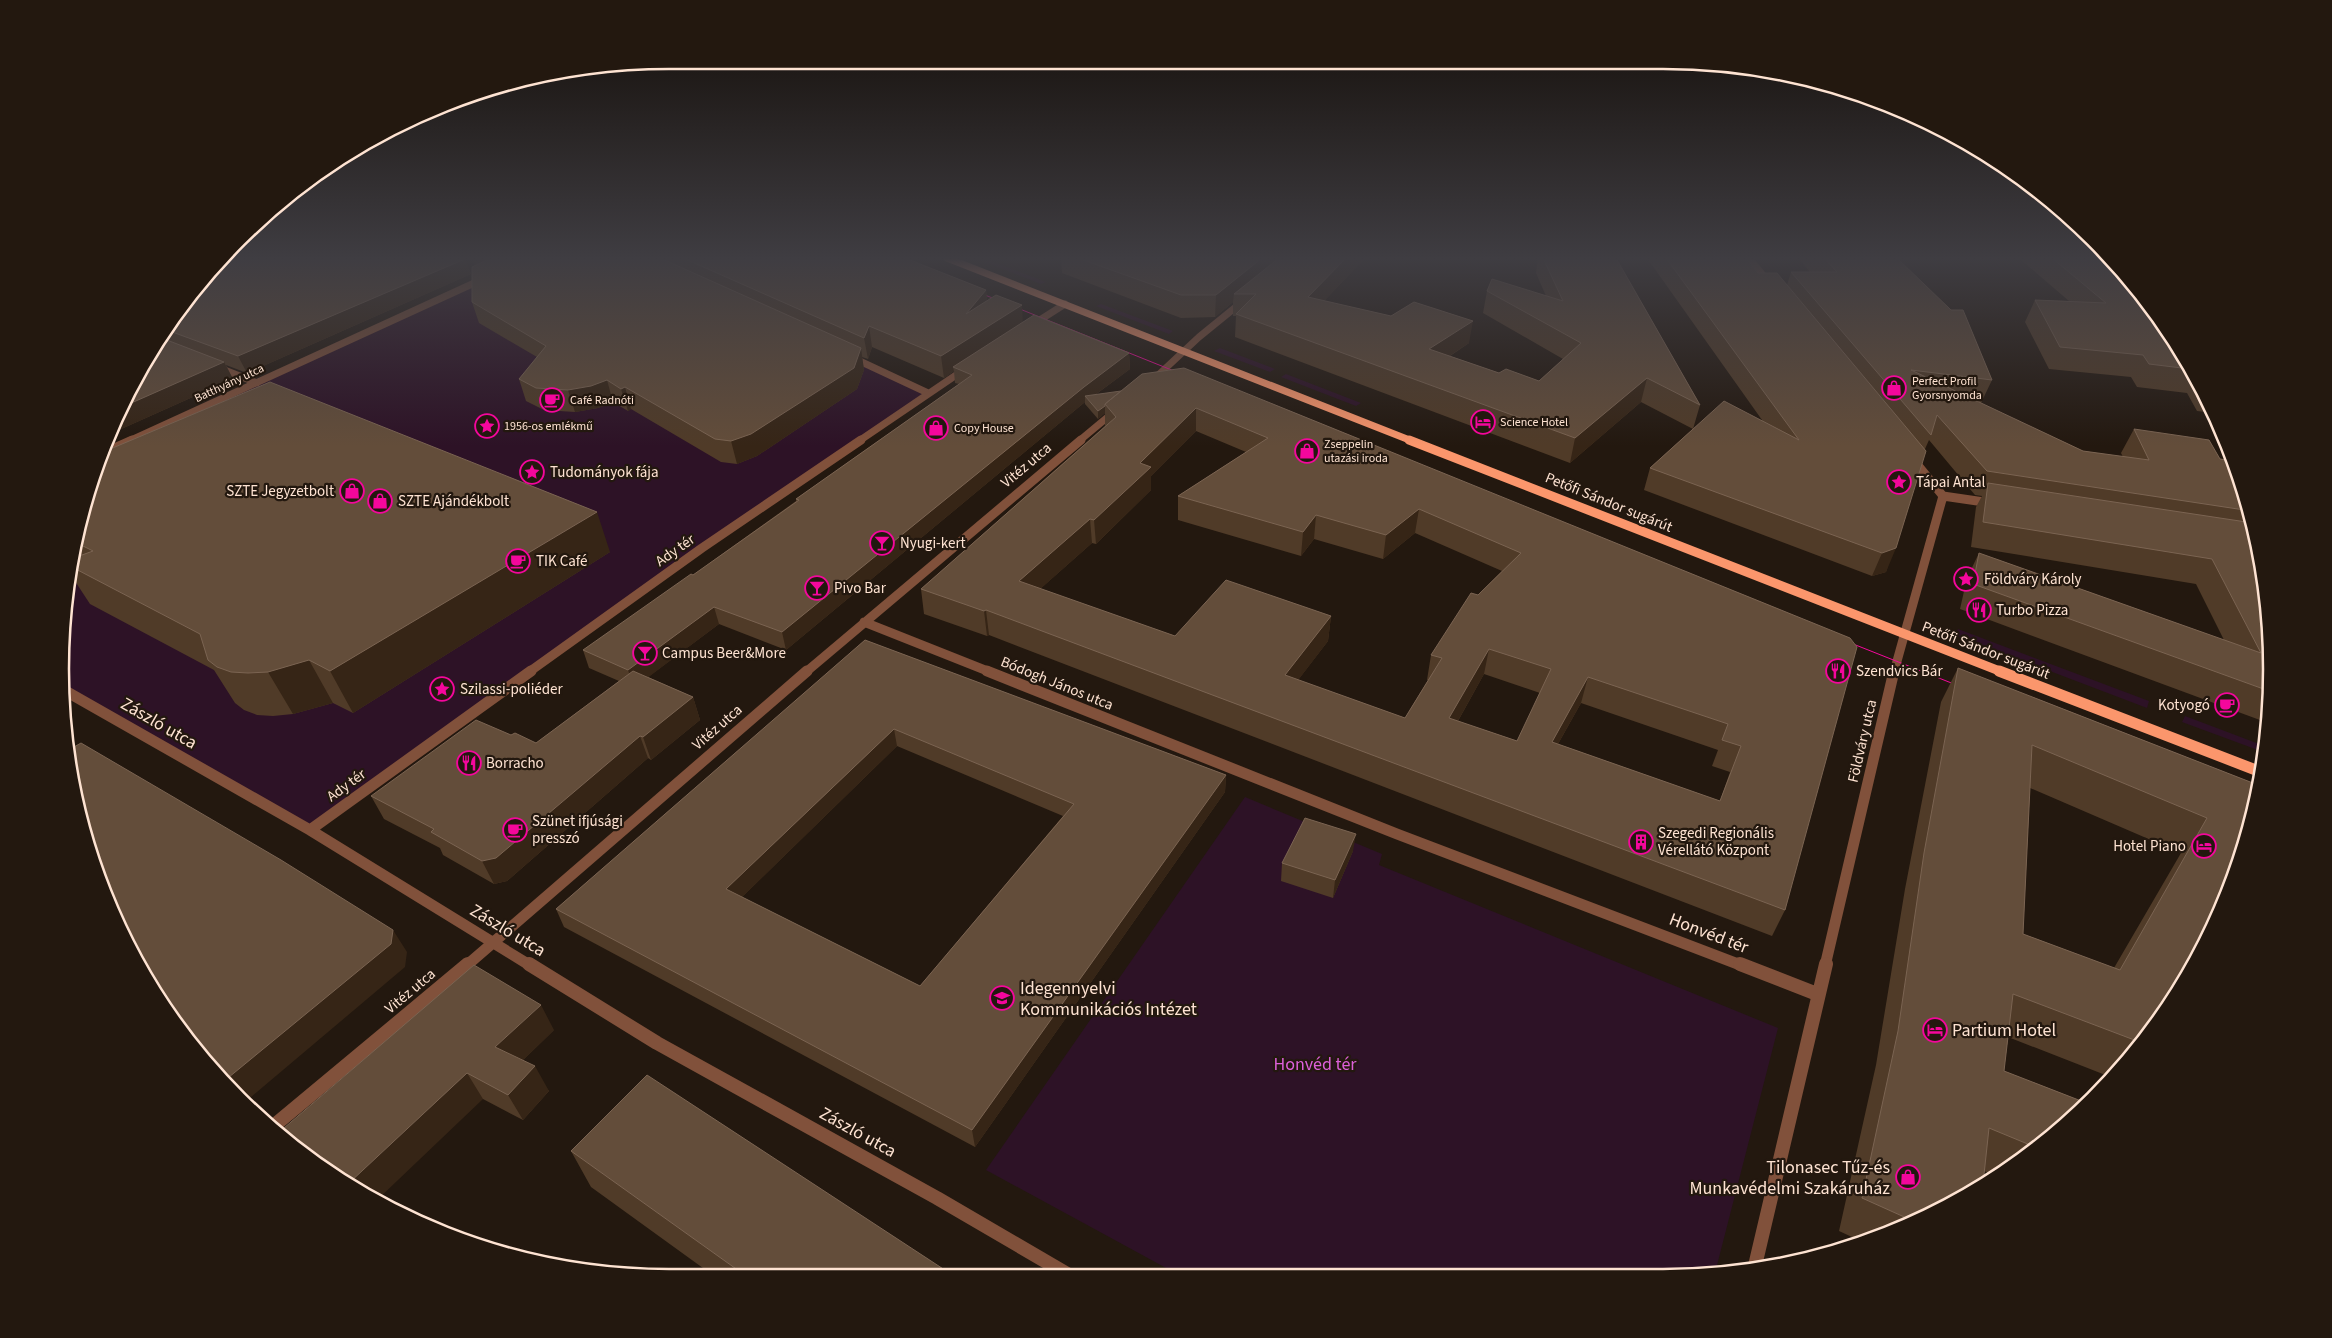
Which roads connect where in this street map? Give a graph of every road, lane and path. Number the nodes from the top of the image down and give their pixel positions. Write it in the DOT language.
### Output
graph roads {
  1 [pos="393,320"];
  2 [pos="1039,320"];
  3 [pos="1108,320"];
  4 [pos="1220,320"];
  5 [pos="1029,327"];
  6 [pos="1185,350"];
  7 [pos="840,352"];
  8 [pos="211,365"];
  9 [pos="970,366"];
  10 [pos="256,383"];
  11 [pos="1146,385"];
  12 [pos="928,393"];
  13 [pos="1123,404"];
  14 [pos="110,449"];
  15 [pos="1905,450"];
  16 [pos="1943,496"];
  17 [pos="2002,505"];
  18 [pos="864,622"];
  19 [pos="1903,634"];
  20 [pos="70,693"];
  21 [pos="2255,770"];
  22 [pos="1240,772"];
  23 [pos="310,830"];
  24 [pos="492,943"];
  25 [pos="1817,994"];
  26 [pos="277,1123"];
  27 [pos="1756,1262"];
  28 [pos="1059,1269"];
  1 -- 10 [label="street, Batthyány utca"];
  2 -- 5 [label="street"];
  3 -- 6 [label="street, Petőfi Sándor sugárút"];
  4 -- 6 [label="street"];
  6 -- 11 [label="street"];
  6 -- 19 [label="street, Petőfi Sándor sugárút"];
  7 -- 12 [label="street"];
  8 -- 10 [label="street"];
  9 -- 12 [label="street, Ady tér"];
  10 -- 14 [label="street, Batthyány utca"];
  12 -- 23 [label="street, Ady tér"];
  13 -- 18 [label="street, Vitéz utca"];
  15 -- 16 [label="street"];
  16 -- 17 [label="street"];
  16 -- 19 [label="street, Földváry utca"];
  18 -- 22 [label="street, Bódogh János utca"];
  18 -- 24 [label="street, Vitéz utca"];
  19 -- 21 [label="street, Petőfi Sándor sugárút"];
  19 -- 25 [label="street, Földváry utca"];
  20 -- 23 [label="street, Zászló utca"];
  22 -- 25 [label="street, Honvéd tér"];
  23 -- 24 [label="street, Zászló utca"];
  24 -- 26 [label="street, Vitéz utca"];
  24 -- 28 [label="street, Zászló utca"];
  25 -- 27 [label="street"];
}
